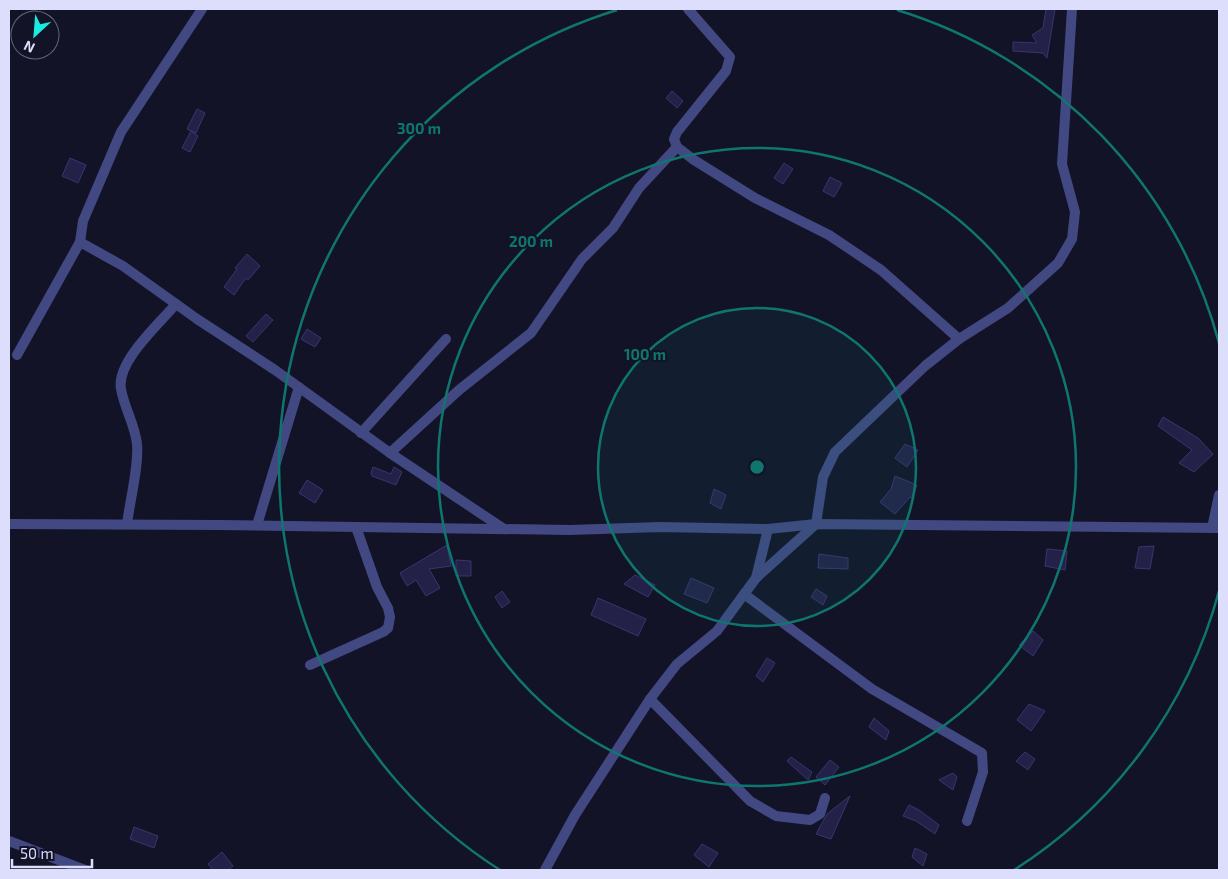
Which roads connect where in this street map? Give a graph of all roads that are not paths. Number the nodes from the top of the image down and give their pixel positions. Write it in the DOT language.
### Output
graph roads {
  1 [pos="202,9"];
  2 [pos="688,9"];
  3 [pos="1072,9"];
  4 [pos="677,146"];
  5 [pos="80,242"];
  6 [pos="176,304"];
  7 [pos="446,339"];
  8 [pos="959,340"];
  9 [pos="17,355"];
  10 [pos="299,387"];
  11 [pos="361,433"];
  12 [pos="390,453"];
  13 [pos="1219,495"];
  14 [pos="9,524"];
  15 [pos="127,524"];
  16 [pos="816,524"];
  17 [pos="257,525"];
  18 [pos="356,527"];
  19 [pos="1216,528"];
  20 [pos="768,529"];
  21 [pos="504,530"];
  22 [pos="756,578"];
  23 [pos="744,594"];
  24 [pos="310,665"];
  25 [pos="650,699"];
  26 [pos="825,798"];
  27 [pos="967,821"];
  28 [pos="9,841"];
  29 [pos="85,870"];
  30 [pos="545,870"];
  1 -- 5 [label="street"];
  2 -- 4 [label="street"];
  3 -- 8 [label="street"];
  4 -- 8 [label="street"];
  4 -- 12 [label="street"];
  5 -- 6 [label="street"];
  5 -- 9 [label="street"];
  6 -- 10 [label="street"];
  6 -- 15 [label="street"];
  7 -- 11 [label="street"];
  8 -- 16 [label="street"];
  10 -- 11 [label="street"];
  10 -- 17 [label="street"];
  11 -- 12 [label="street"];
  12 -- 21 [label="street"];
  13 -- 19 [label="street"];
  14 -- 15 [label="street"];
  15 -- 17 [label="street"];
  16 -- 19 [label="street"];
  16 -- 20 [label="street"];
  16 -- 22 [label="street"];
  17 -- 18 [label="street"];
  18 -- 21 [label="street"];
  18 -- 24 [label="street"];
  20 -- 21 [label="street"];
  20 -- 22 [label="street"];
  22 -- 23 [label="street"];
  23 -- 25 [label="street"];
  23 -- 27 [label="street"];
  25 -- 26 [label="street"];
  25 -- 30 [label="street"];
  28 -- 29 [label="street"];
}
